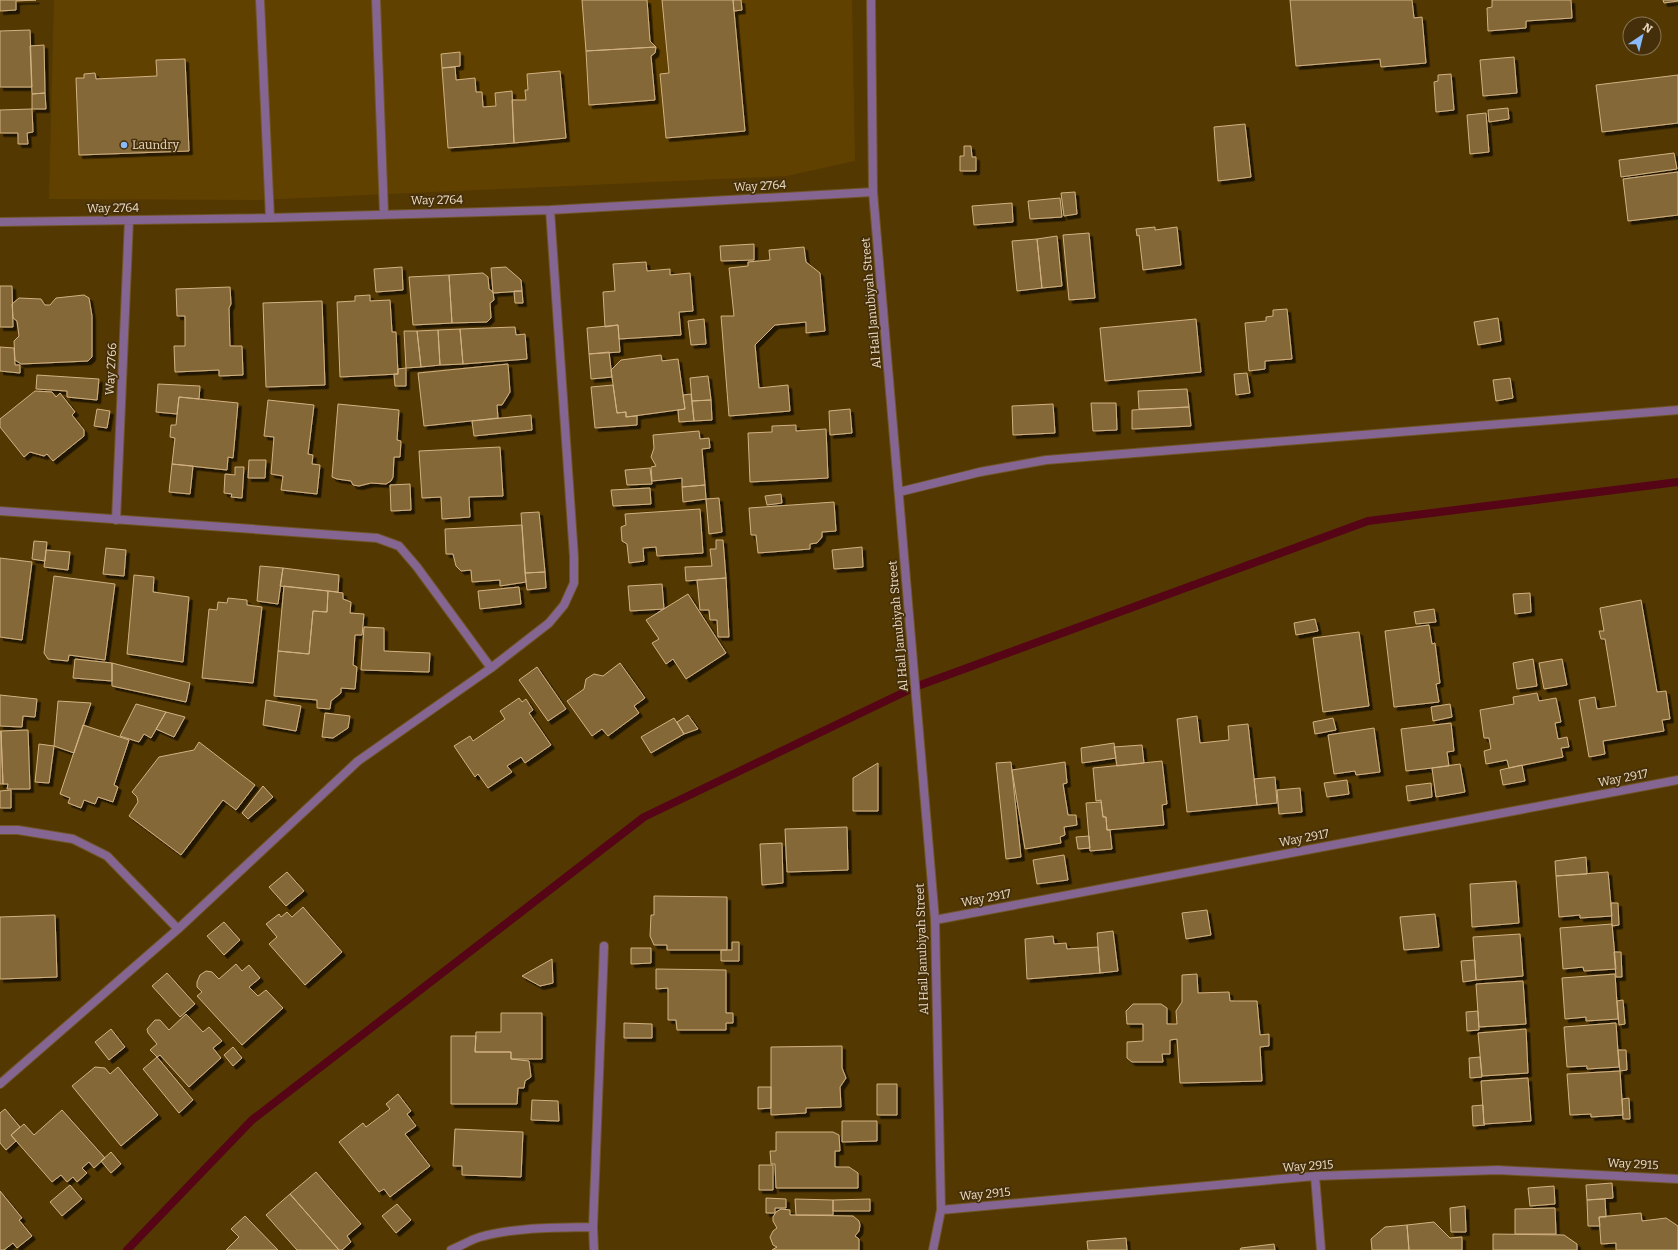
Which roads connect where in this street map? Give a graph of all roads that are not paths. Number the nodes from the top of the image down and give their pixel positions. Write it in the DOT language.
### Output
graph roads {
  1 [pos="260,0"];
  2 [pos="376,0"];
  3 [pos="871,0"];
  4 [pos="873,192"];
  5 [pos="550,210"];
  6 [pos="384,214"];
  7 [pos="270,218"];
  8 [pos="130,220"];
  9 [pos="0,222"];
  10 [pos="1678,410"];
  11 [pos="899,492"];
  12 [pos="0,511"];
  13 [pos="116,520"];
  14 [pos="491,668"];
  15 [pos="1678,780"];
  16 [pos="0,830"];
  17 [pos="935,920"];
  18 [pos="178,929"];
  19 [pos="604,946"];
  20 [pos="0,1084"];
  21 [pos="1315,1176"];
  22 [pos="1678,1179"];
  23 [pos="941,1210"];
  24 [pos="593,1226"];
  25 [pos="452,1250"];
  26 [pos="594,1250"];
  27 [pos="933,1250"];
  28 [pos="1321,1250"];
  1 -- 7 [label="street"];
  2 -- 6 [label="street"];
  3 -- 4 [label="street, Al Hail Janubiyah Street"];
  4 -- 5 [label="street, Way 2764"];
  4 -- 11 [label="street, Al Hail Janubiyah Street"];
  5 -- 6 [label="street, Way 2764"];
  5 -- 14 [label="street"];
  6 -- 7 [label="street, Way 2764"];
  7 -- 8 [label="street, Way 2764"];
  8 -- 9 [label="street, Way 2764"];
  8 -- 13 [label="street, Way 2766"];
  10 -- 11 [label="street"];
  11 -- 17 [label="street, Al Hail Janubiyah Street"];
  12 -- 13 [label="street"];
  13 -- 14 [label="street"];
  14 -- 18 [label="street"];
  15 -- 17 [label="street, Way 2917"];
  16 -- 18 [label="street"];
  17 -- 23 [label="street, Al Hail Janubiyah Street"];
  18 -- 20 [label="street"];
  19 -- 24 [label="street"];
  21 -- 22 [label="street, Way 2915"];
  21 -- 23 [label="street, Way 2915"];
  21 -- 28 [label="street"];
  23 -- 27 [label="street, Al Hail Janubiyah Street"];
  24 -- 25 [label="street"];
  24 -- 26 [label="street"];
}
